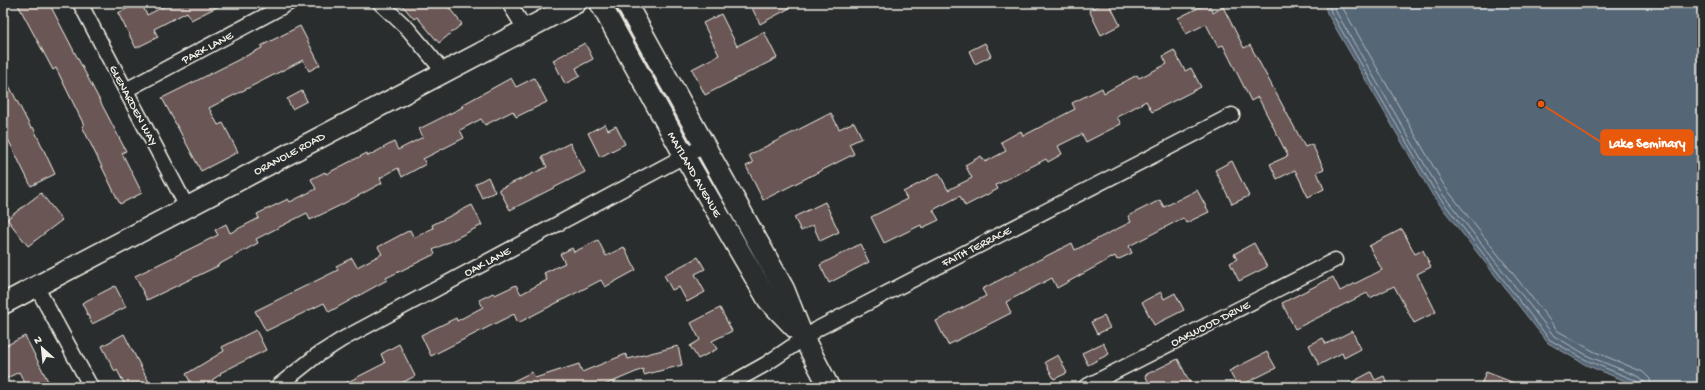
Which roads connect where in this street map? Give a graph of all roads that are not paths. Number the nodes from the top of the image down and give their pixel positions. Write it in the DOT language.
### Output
graph roads {
  1 [pos="80,3"];
  2 [pos="289,3"];
  3 [pos="380,3"];
  4 [pos="509,3"];
  5 [pos="576,3"];
  6 [pos="600,3"];
  7 [pos="626,3"];
  8 [pos="525,29"];
  9 [pos="443,71"];
  10 [pos="126,90"];
  11 [pos="1232,115"];
  12 [pos="704,146"];
  13 [pos="685,157"];
  14 [pos="187,207"];
  15 [pos="1335,260"];
  16 [pos="36,286"];
  17 [pos="3,304"];
  18 [pos="803,337"];
  19 [pos="91,387"];
  20 [pos="277,387"];
  21 [pos="725,387"];
  22 [pos="829,387"];
  23 [pos="1085,387"];
  1 -- 10 [label="street, GLENARDEN WAY"];
  2 -- 10 [label="street, PARK LANE"];
  3 -- 9 [label="street"];
  4 -- 8 [label="street"];
  5 -- 8 [label="main road, ORANOLE ROAD"];
  6 -- 13 [label="main road, MAITLAND AVENUE"];
  7 -- 12 [label="main road, MAITLAND AVENUE"];
  8 -- 9 [label="main road, ORANOLE ROAD"];
  9 -- 14 [label="main road, ORANOLE ROAD"];
  10 -- 14 [label="street, GLENARDEN WAY"];
  11 -- 18 [label="street, FAITH TERRACE"];
  12 -- 13 [label="street, OAK LANE"];
  12 -- 18 [label="main road, MAITLAND AVENUE"];
  13 -- 18 [label="main road, MAITLAND AVENUE"];
  13 -- 20 [label="street, OAK LANE"];
  14 -- 16 [label="main road, ORANOLE ROAD"];
  15 -- 23 [label="street, OAKWOOD DRIVE"];
  16 -- 17 [label="main road, ORANOLE ROAD"];
  16 -- 19 [label="street"];
  18 -- 21 [label="street, FAITH TERRACE"];
  18 -- 22 [label="main road, MAITLAND AVENUE"];
}
